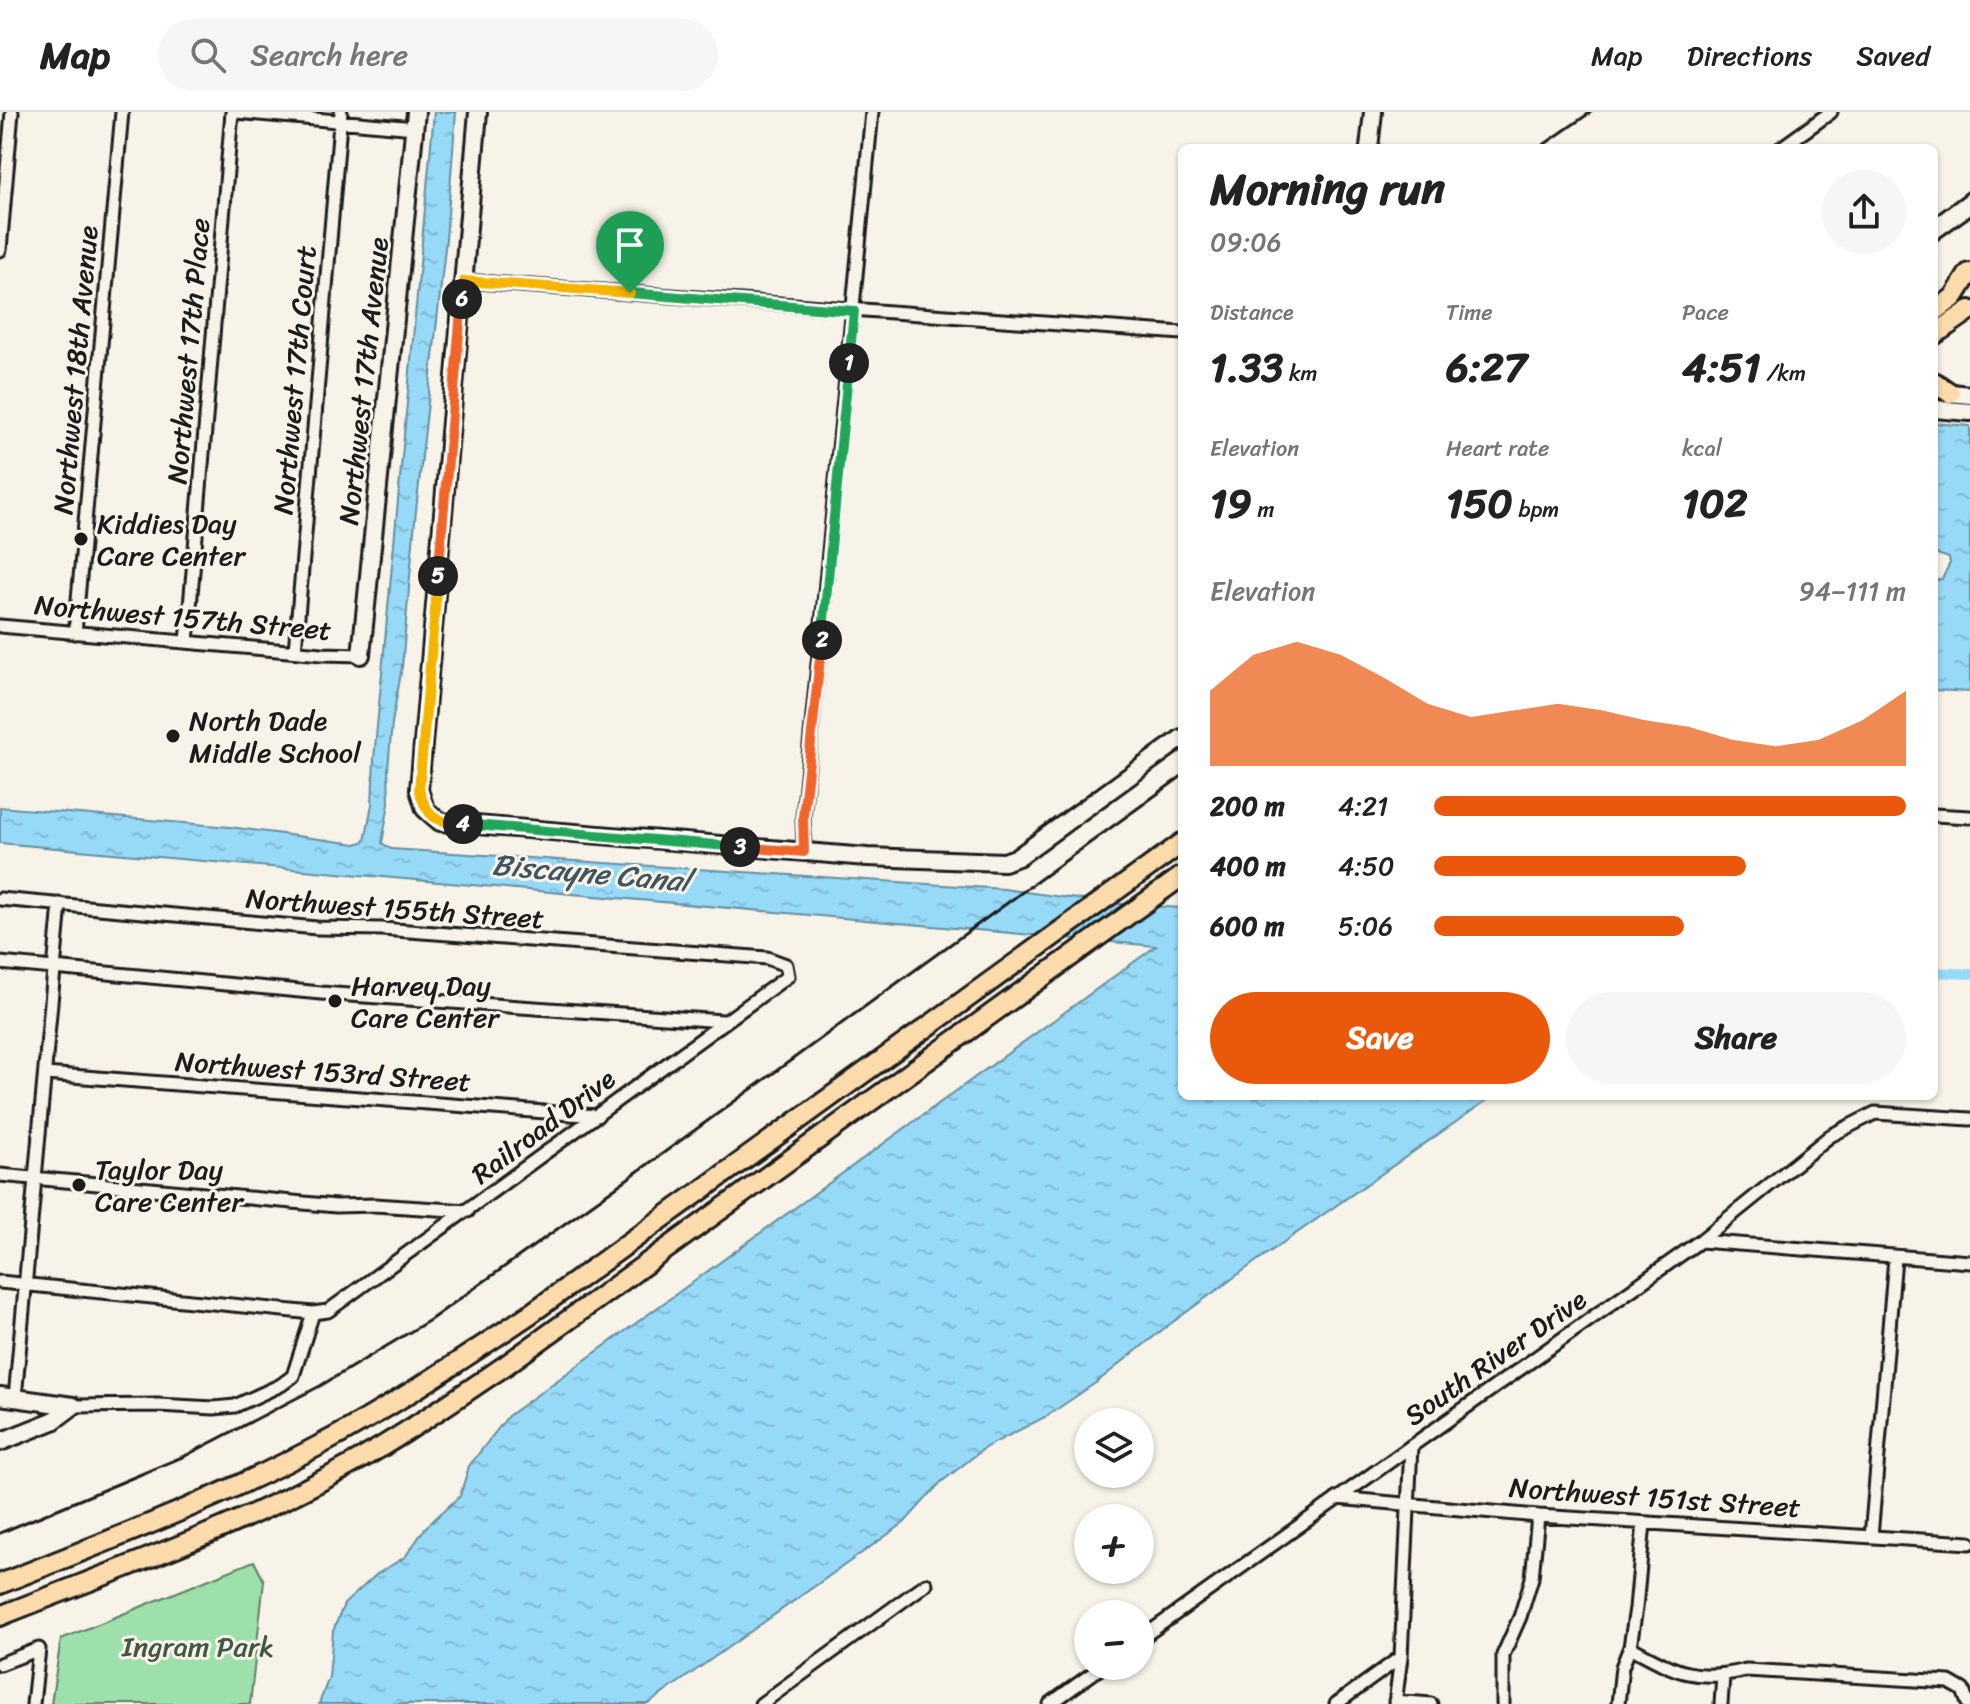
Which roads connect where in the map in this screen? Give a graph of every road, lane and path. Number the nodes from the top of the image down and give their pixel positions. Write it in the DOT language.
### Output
graph roads {
  1 [pos="12,112"];
  2 [pos="122,112"];
  3 [pos="234,112"];
  4 [pos="478,112"];
  5 [pos="872,112"];
  6 [pos="1373,112"];
  7 [pos="1831,112"];
  8 [pos="341,117"];
  9 [pos="415,120"];
  10 [pos="1369,144"];
  11 [pos="1787,144"];
  12 [pos="0,250"];
  13 [pos="1970,272"];
  14 [pos="464,281"];
  15 [pos="1938,295"];
  16 [pos="1938,309"];
  17 [pos="1970,310"];
  18 [pos="854,311"];
  19 [pos="1938,332"];
  20 [pos="1178,333"];
  21 [pos="1942,392"];
  22 [pos="1970,395"];
  23 [pos="1938,409"];
  24 [pos="1970,412"];
  25 [pos="0,626"];
  26 [pos="75,633"];
  27 [pos="187,642"];
  28 [pos="295,651"];
  29 [pos="361,655"];
  30 [pos="1178,741"];
  31 [pos="1938,815"];
  32 [pos="1970,817"];
  33 [pos="1178,846"];
  34 [pos="804,852"];
  35 [pos="1177,880"];
  36 [pos="0,899"];
  37 [pos="60,904"];
  38 [pos="0,963"];
  39 [pos="786,965"];
  40 [pos="55,968"];
  41 [pos="723,1021"];
  42 [pos="45,1074"];
  43 [pos="597,1116"];
  44 [pos="1970,1119"];
  45 [pos="0,1175"];
  46 [pos="35,1178"];
  47 [pos="468,1211"];
  48 [pos="1700,1241"];
  49 [pos="1895,1258"];
  50 [pos="1970,1262"];
  51 [pos="0,1282"];
  52 [pos="26,1285"];
  53 [pos="313,1313"];
  54 [pos="8,1397"];
  55 [pos="73,1406"];
  56 [pos="0,1442"];
  57 [pos="1411,1446"];
  58 [pos="1337,1498"];
  59 [pos="1409,1506"];
  60 [pos="1538,1516"];
  61 [pos="1644,1523"];
  62 [pos="1871,1537"];
  63 [pos="1970,1543"];
  64 [pos="26,1573"];
  65 [pos="0,1584"];
  66 [pos="926,1584"];
  67 [pos="39,1601"];
  68 [pos="0,1616"];
  69 [pos="1154,1629"];
  70 [pos="1630,1647"];
  71 [pos="1401,1657"];
  72 [pos="0,1664"];
  73 [pos="1723,1676"];
  74 [pos="1083,1680"];
  75 [pos="763,1703"];
  76 [pos="1395,1703"];
  77 [pos="33,1704"];
  78 [pos="1050,1704"];
  79 [pos="1336,1704"];
  80 [pos="1431,1704"];
  81 [pos="1503,1704"];
  82 [pos="1618,1704"];
  83 [pos="1721,1704"];
  84 [pos="1968,1704"];
  1 -- 12 [label="street"];
  2 -- 26 [label="street, Northwest 18th Avenue"];
  3 -- 8 [label="street"];
  3 -- 27 [label="street, Northwest 17th Place"];
  4 -- 14 [label="street"];
  5 -- 18 [label="street"];
  6 -- 10 [label="street"];
  7 -- 11 [label="street"];
  8 -- 9 [label="street"];
  8 -- 28 [label="street, Northwest 17th Court"];
  9 -- 29 [label="street, Northwest 17th Avenue"];
  13 -- 15 [label="main road"];
  13 -- 16 [label="main road"];
  14 -- 18 [label="street"];
  14 -- 34 [label="street"];
  17 -- 19 [label="main road"];
  18 -- 20 [label="street"];
  18 -- 34 [label="street"];
  21 -- 22 [label="street"];
  23 -- 24 [label="street"];
  25 -- 26 [label="street, Northwest 157th Street"];
  26 -- 27 [label="street, Northwest 157th Street"];
  27 -- 28 [label="street, Northwest 157th Street"];
  28 -- 29 [label="street, Northwest 157th Street"];
  30 -- 34 [label="street"];
  31 -- 32 [label="street"];
  33 -- 64 [label="main road"];
  35 -- 67 [label="main road"];
  36 -- 37 [label="street, Northwest 155th Street"];
  37 -- 39 [label="street, Northwest 155th Street"];
  37 -- 40 [label="street"];
  38 -- 40 [label="street"];
  39 -- 41 [label="street, Railroad Drive"];
  40 -- 41 [label="street"];
  40 -- 42 [label="street"];
  41 -- 43 [label="street, Railroad Drive"];
  42 -- 43 [label="street, Northwest 153rd Street"];
  42 -- 46 [label="street"];
  43 -- 47 [label="street, Railroad Drive"];
  44 -- 48 [label="street, South River Drive"];
  45 -- 46 [label="street"];
  46 -- 47 [label="street"];
  46 -- 52 [label="street"];
  47 -- 53 [label="street, Railroad Drive"];
  48 -- 49 [label="street"];
  48 -- 57 [label="street, South River Drive"];
  49 -- 50 [label="street"];
  49 -- 62 [label="street"];
  51 -- 52 [label="street"];
  52 -- 53 [label="street"];
  52 -- 54 [label="street"];
  53 -- 55 [label="street"];
  54 -- 55 [label="street"];
  55 -- 56 [label="street"];
  57 -- 58 [label="street, South River Drive"];
  57 -- 59 [label="street"];
  58 -- 59 [label="street, Northwest 151st Street"];
  58 -- 69 [label="street, South River Drive"];
  59 -- 60 [label="street, Northwest 151st Street"];
  59 -- 71 [label="street"];
  60 -- 61 [label="street, Northwest 151st Street"];
  60 -- 81 [label="street"];
  61 -- 62 [label="street, Northwest 151st Street"];
  61 -- 70 [label="street"];
  62 -- 63 [label="street, Northwest 151st Street"];
  64 -- 65 [label="main road"];
  64 -- 67 [label="main road"];
  66 -- 75 [label="street"];
  67 -- 68 [label="main road"];
  70 -- 73 [label="street"];
  70 -- 82 [label="street"];
  71 -- 76 [label="street"];
  71 -- 79 [label="street"];
  72 -- 77 [label="street"];
  73 -- 83 [label="street"];
  73 -- 84 [label="street"];
  74 -- 78 [label="street"];
  76 -- 80 [label="street"];
}
